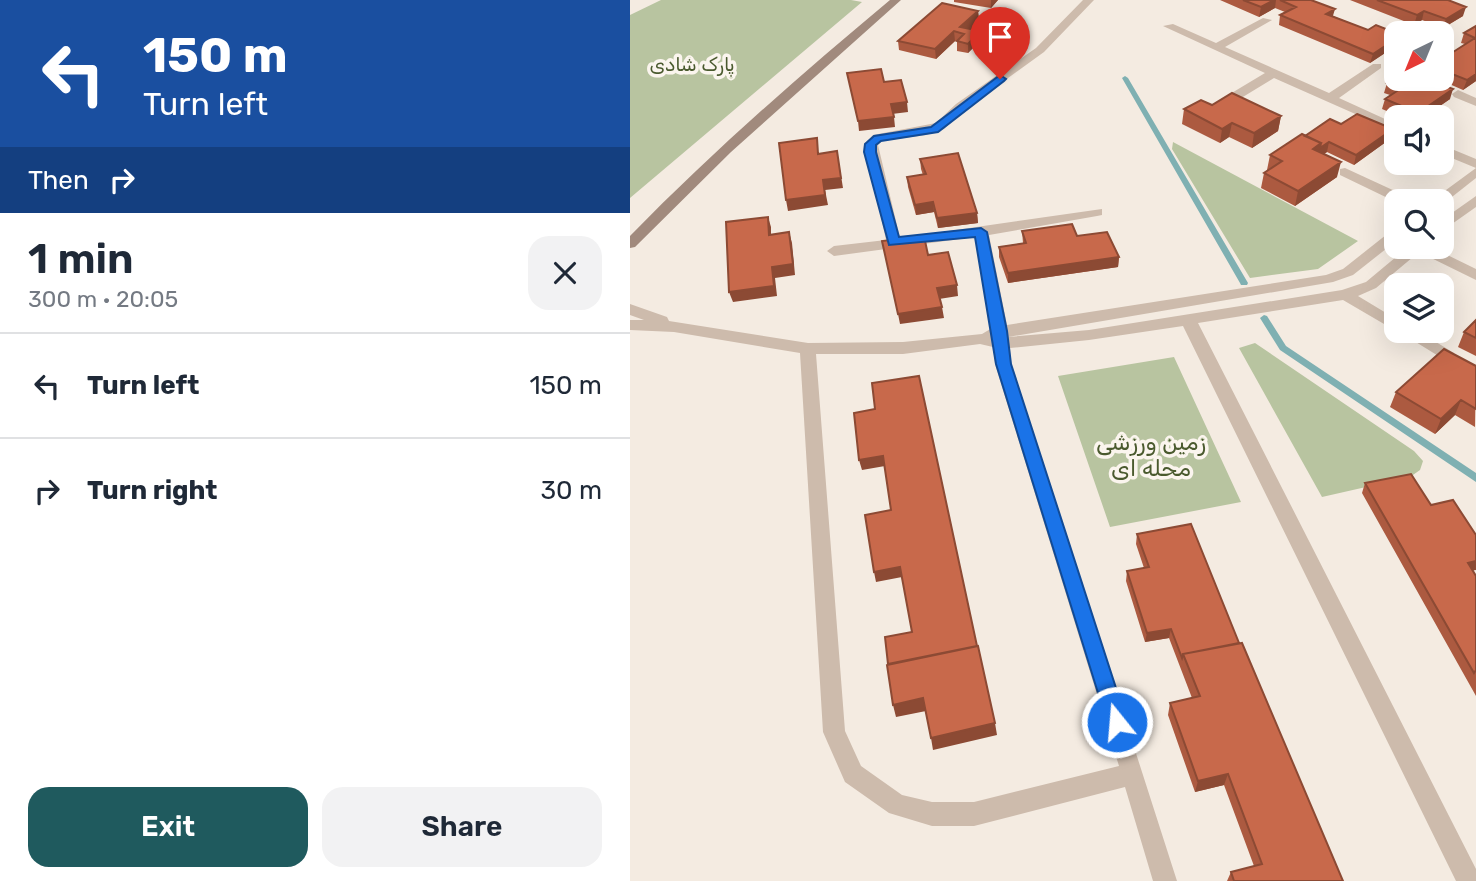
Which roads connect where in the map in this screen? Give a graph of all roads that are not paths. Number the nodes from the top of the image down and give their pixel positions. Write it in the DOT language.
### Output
graph roads {
  1 [pos="896,0"];
  2 [pos="1089,0"];
  3 [pos="1267,20"];
  4 [pos="1169,26"];
  5 [pos="1216,47"];
  6 [pos="1377,66"];
  7 [pos="1274,74"];
  8 [pos="1458,94"];
  9 [pos="1329,98"];
  10 [pos="1476,102"];
  11 [pos="1224,103"];
  12 [pos="1384,123"];
  13 [pos="1454,154"];
  14 [pos="1476,164"];
  15 [pos="1345,172"];
  16 [pos="1476,172"];
  17 [pos="1454,189"];
  18 [pos="1384,191"];
  19 [pos="1475,202"];
  20 [pos="1097,212"];
  21 [pos="1454,218"];
  22 [pos="981,232"];
  23 [pos="894,242"];
  24 [pos="630,244"];
  25 [pos="1384,244"];
  26 [pos="834,251"];
  27 [pos="1403,259"];
  28 [pos="1443,259"];
  29 [pos="1476,275"];
  30 [pos="1345,295"];
  31 [pos="630,309"];
  32 [pos="1384,319"];
  33 [pos="1189,321"];
  34 [pos="630,325"];
  35 [pos="674,327"];
  36 [pos="1001,337"];
  37 [pos="1428,343"];
  38 [pos="808,349"];
  39 [pos="1446,353"];
  40 [pos="1133,774"];
  41 [pos="1165,881"];
  42 [pos="1469,881"];
  1 -- 24 [label="main road"];
  2 -- 23 [label="street"];
  3 -- 5 [label="street"];
  4 -- 5 [label="street"];
  5 -- 7 [label="street"];
  6 -- 9 [label="street"];
  7 -- 9 [label="street"];
  7 -- 11 [label="street"];
  8 -- 10 [label="street"];
  9 -- 12 [label="street"];
  13 -- 14 [label="street"];
  15 -- 18 [label="street"];
  16 -- 17 [label="street"];
  19 -- 21 [label="street"];
  20 -- 22 [label="street"];
  22 -- 23 [label="street"];
  22 -- 36 [label="street"];
  23 -- 26 [label="street"];
  25 -- 36 [label="street"];
  27 -- 30 [label="street"];
  28 -- 29 [label="street"];
  30 -- 32 [label="street"];
  30 -- 33 [label="street"];
  31 -- 35 [label="street"];
  33 -- 36 [label="street"];
  33 -- 42 [label="street"];
  34 -- 35 [label="street"];
  35 -- 38 [label="street"];
  36 -- 38 [label="street"];
  36 -- 40 [label="street"];
  37 -- 39 [label="street"];
  38 -- 40 [label="street"];
  40 -- 41 [label="street"];
}
